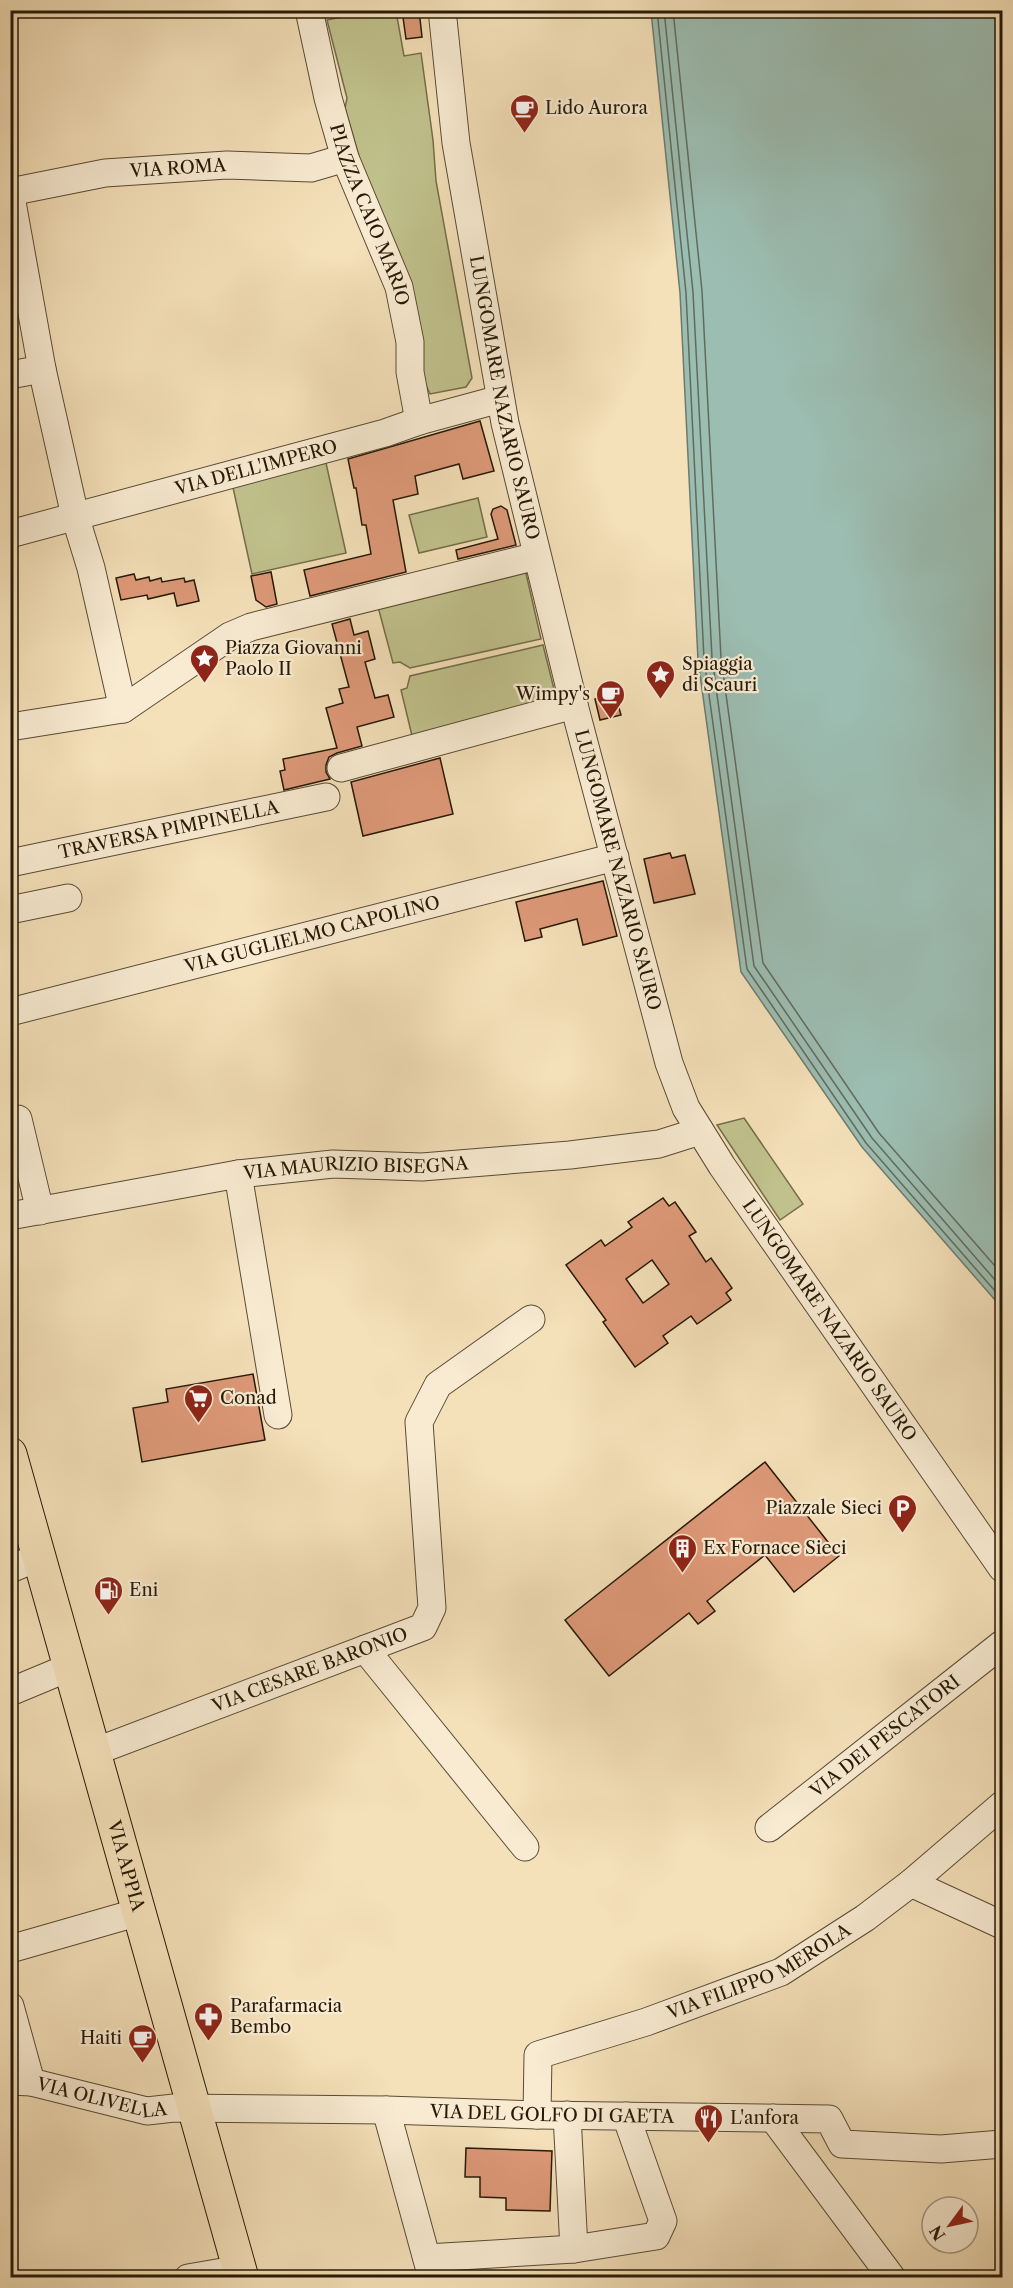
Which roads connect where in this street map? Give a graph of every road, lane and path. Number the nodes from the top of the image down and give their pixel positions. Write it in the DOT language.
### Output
graph roads {
  1 [pos="442,10"];
  2 [pos="312,11"];
  3 [pos="345,158"];
  4 [pos="11,192"];
  5 [pos="42,369"];
  6 [pos="10,375"];
  7 [pos="500,399"];
  8 [pos="419,421"];
  9 [pos="75,516"];
  10 [pos="10,534"];
  11 [pos="537,556"];
  12 [pos="574,705"];
  13 [pos="123,709"];
  14 [pos="10,727"];
  15 [pos="341,768"];
  16 [pos="326,797"];
  17 [pos="615,857"];
  18 [pos="10,863"];
  19 [pos="68,898"];
  20 [pos="10,909"];
  21 [pos="10,1012"];
  22 [pos="18,1119"];
  23 [pos="700,1131"];
  24 [pos="238,1174"];
  25 [pos="40,1211"];
  26 [pos="10,1216"];
  27 [pos="531,1319"];
  28 [pos="278,1415"];
  29 [pos="10,1454"];
  30 [pos="25,1563"];
  31 [pos="1002,1568"];
  32 [pos="1002,1644"];
  33 [pos="365,1649"];
  34 [pos="70,1667"];
  35 [pos="10,1692"];
  36 [pos="94,1752"];
  37 [pos="1002,1805"];
  38 [pos="769,1828"];
  39 [pos="525,1847"];
  40 [pos="911,1882"];
  41 [pos="140,1912"];
  42 [pos="1002,1925"];
  43 [pos="10,1949"];
  44 [pos="10,2006"];
  45 [pos="21,2081"];
  46 [pos="195,2109"];
  47 [pos="386,2110"];
  48 [pos="537,2115"];
  49 [pos="567,2115"];
  50 [pos="626,2116"];
  51 [pos="773,2118"];
  52 [pos="1002,2144"];
  53 [pos="574,2249"];
  54 [pos="429,2268"];
  55 [pos="241,2273"];
  56 [pos="188,2277"];
  57 [pos="889,2277"];
  1 -- 7 [label="street, LUNGOMARE NAZARIO SAURO"];
  2 -- 3 [label="street, PIAZZA CAIO MARIO"];
  3 -- 4 [label="street, VIA ROMA"];
  3 -- 8 [label="street, PIAZZA CAIO MARIO"];
  4 -- 5 [label="street"];
  5 -- 6 [label="street"];
  5 -- 9 [label="street"];
  7 -- 8 [label="street, VIA DELL'IMPERO"];
  7 -- 11 [label="street, LUNGOMARE NAZARIO SAURO"];
  8 -- 9 [label="street, VIA DELL'IMPERO"];
  9 -- 10 [label="street, VIA DELL'IMPERO"];
  9 -- 13 [label="street"];
  11 -- 12 [label="street, LUNGOMARE NAZARIO SAURO"];
  11 -- 13 [label="street"];
  12 -- 15 [label="street"];
  12 -- 17 [label="street, LUNGOMARE NAZARIO SAURO"];
  13 -- 14 [label="street"];
  16 -- 18 [label="street, TRAVERSA PIMPINELLA"];
  17 -- 21 [label="street, VIA GUGLIELMO CAPOLINO"];
  17 -- 23 [label="street, LUNGOMARE NAZARIO SAURO"];
  19 -- 20 [label="street"];
  22 -- 25 [label="street"];
  23 -- 24 [label="street, VIA MAURIZIO BISEGNA"];
  23 -- 31 [label="street, LUNGOMARE NAZARIO SAURO"];
  24 -- 25 [label="street, VIA MAURIZIO BISEGNA"];
  24 -- 28 [label="street"];
  25 -- 26 [label="street, VIA MAURIZIO BISEGNA"];
  27 -- 33 [label="street, VIA CESARE BARONIO"];
  29 -- 30 [label="main road, VIA APPIA"];
  30 -- 34 [label="main road, VIA APPIA"];
  32 -- 38 [label="street, VIA DEI PESCATORI"];
  33 -- 36 [label="street, VIA CESARE BARONIO"];
  33 -- 39 [label="street"];
  34 -- 35 [label="street"];
  34 -- 36 [label="main road, VIA APPIA"];
  36 -- 41 [label="main road, VIA APPIA"];
  37 -- 40 [label="street, VIA FILIPPO MEROLA"];
  40 -- 42 [label="street"];
  40 -- 48 [label="street, VIA FILIPPO MEROLA"];
  41 -- 43 [label="street"];
  41 -- 46 [label="main road, VIA APPIA"];
  44 -- 45 [label="street"];
  45 -- 46 [label="street, VIA OLIVELLA"];
  46 -- 47 [label="street, VIA DEL GOLFO DI GAETA"];
  46 -- 55 [label="main road, VIA APPIA"];
  47 -- 48 [label="street, VIA DEL GOLFO DI GAETA"];
  47 -- 54 [label="street"];
  48 -- 49 [label="street, VIA DEL GOLFO DI GAETA"];
  49 -- 50 [label="street, VIA DEL GOLFO DI GAETA"];
  49 -- 53 [label="street"];
  50 -- 51 [label="street, VIA DEL GOLFO DI GAETA"];
  50 -- 53 [label="street"];
  51 -- 52 [label="street, VIA DEL GOLFO DI GAETA"];
  51 -- 57 [label="street"];
  53 -- 54 [label="street"];
  55 -- 56 [label="street"];
}
